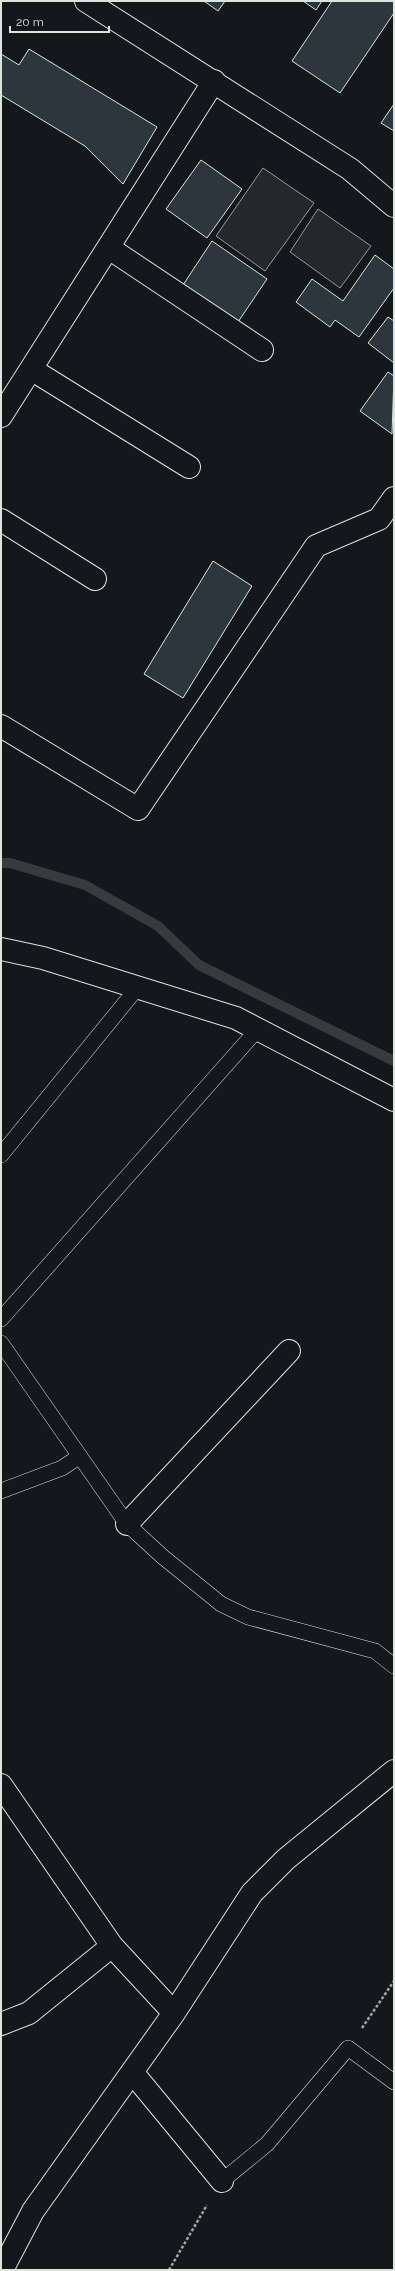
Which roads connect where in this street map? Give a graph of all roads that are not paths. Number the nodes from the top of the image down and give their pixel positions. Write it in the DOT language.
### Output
graph roads {
  1 [pos="86,1"];
  2 [pos="214,81"];
  3 [pos="394,206"];
  4 [pos="109,248"];
  5 [pos="262,350"];
  6 [pos="31,369"];
  7 [pos="1,416"];
  8 [pos="189,467"];
  9 [pos="394,498"];
  10 [pos="1,520"];
  11 [pos="95,579"];
  12 [pos="1,726"];
  13 [pos="1,949"];
  14 [pos="138,987"];
  15 [pos="258,1029"];
  16 [pos="391,1092"];
  17 [pos="1,1155"];
  18 [pos="1,1319"];
  19 [pos="1,1343"];
  20 [pos="289,1351"];
  21 [pos="80,1456"];
  22 [pos="1,1491"];
  23 [pos="127,1524"];
  24 [pos="394,1666"];
  25 [pos="394,1771"];
  26 [pos="1,1784"];
  27 [pos="112,1946"];
  28 [pos="174,2013"];
  29 [pos="1,2024"];
  30 [pos="132,2072"];
  31 [pos="394,2082"];
  32 [pos="222,2181"];
  33 [pos="2,2270"];
  1 -- 2 [label="street"];
  2 -- 3 [label="street"];
  2 -- 4 [label="street"];
  4 -- 5 [label="street"];
  4 -- 6 [label="street"];
  6 -- 7 [label="street"];
  6 -- 8 [label="street"];
  9 -- 12 [label="street"];
  10 -- 11 [label="street"];
  13 -- 14 [label="street"];
  14 -- 15 [label="street"];
  14 -- 17 [label="lane"];
  15 -- 16 [label="street"];
  15 -- 18 [label="lane"];
  19 -- 21 [label="lane"];
  20 -- 23 [label="street"];
  21 -- 22 [label="lane"];
  21 -- 23 [label="lane"];
  23 -- 24 [label="lane"];
  25 -- 28 [label="street"];
  26 -- 27 [label="street"];
  27 -- 28 [label="street"];
  27 -- 29 [label="street"];
  28 -- 30 [label="street"];
  30 -- 32 [label="street"];
  30 -- 33 [label="street"];
  31 -- 32 [label="lane"];
}
